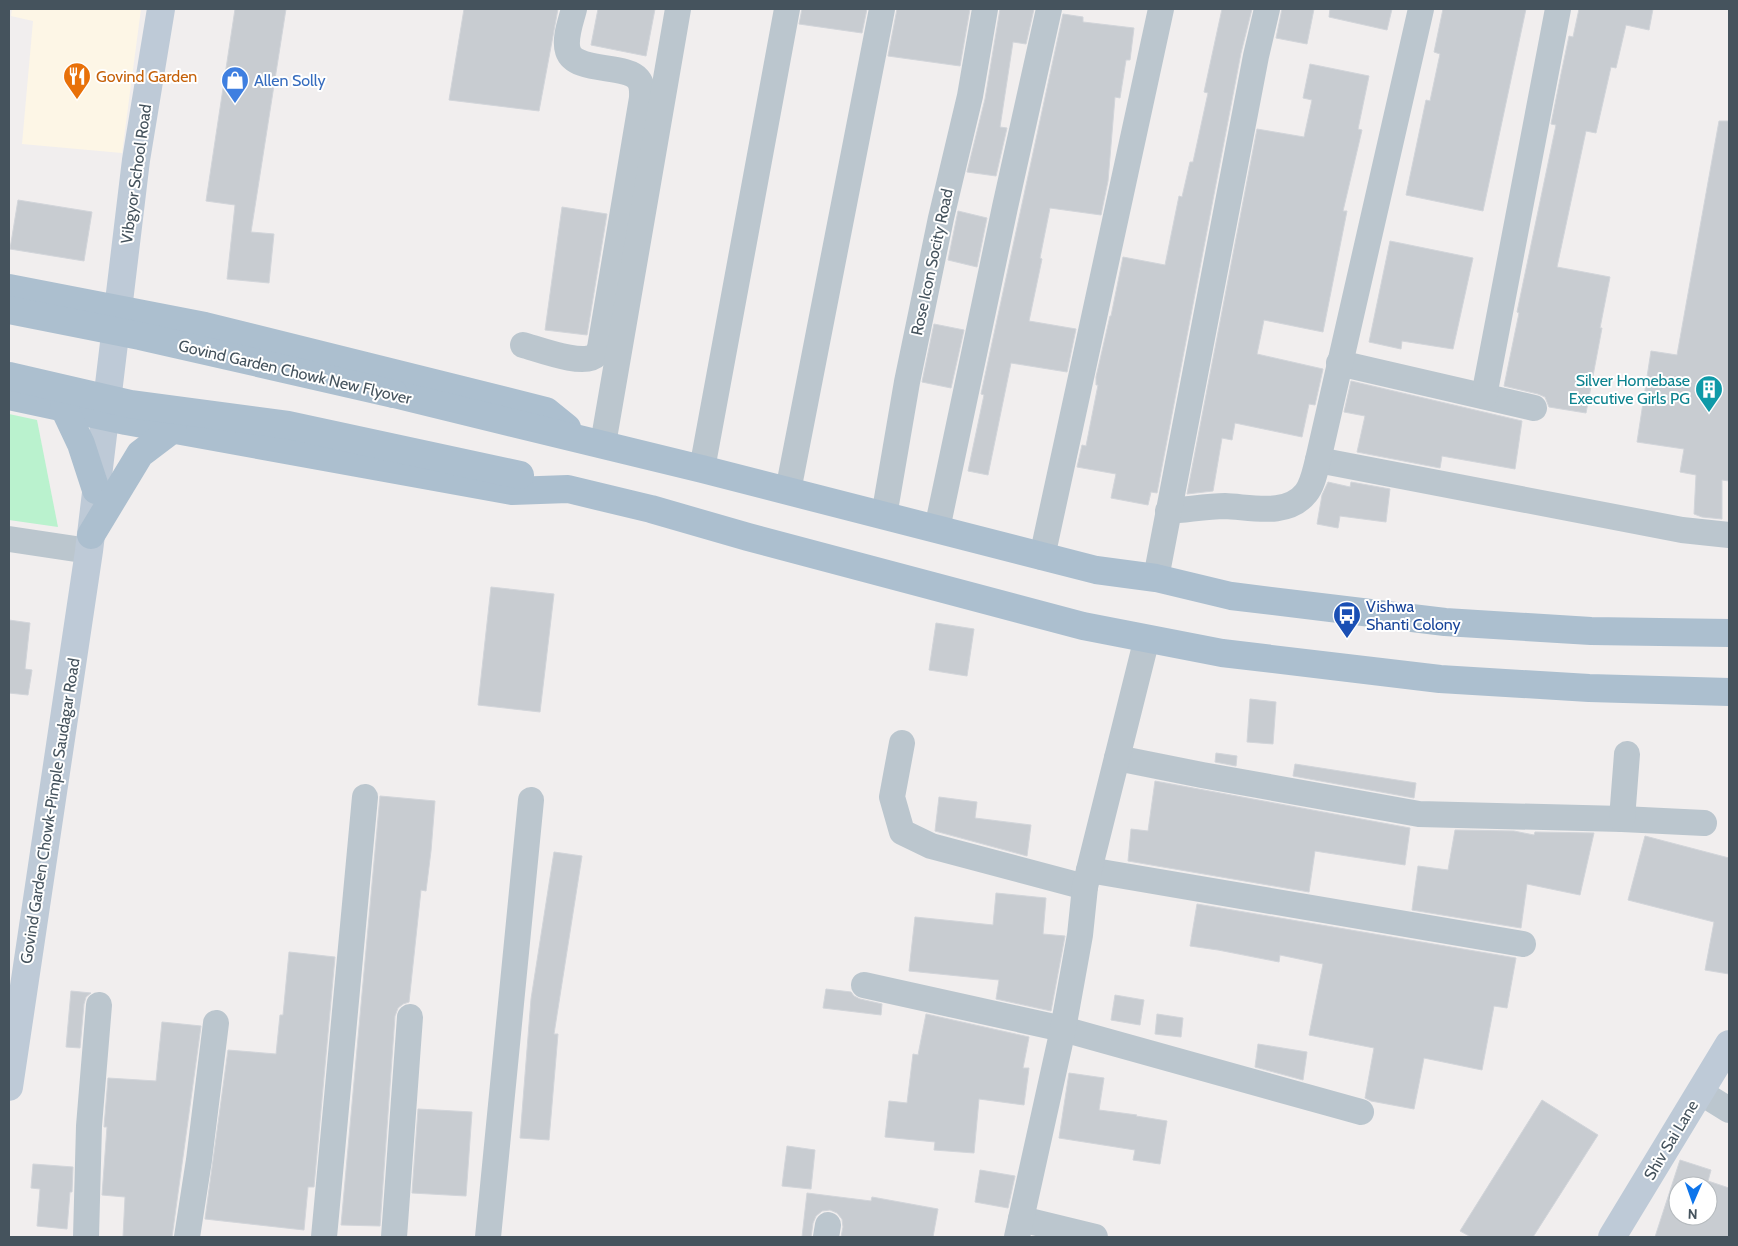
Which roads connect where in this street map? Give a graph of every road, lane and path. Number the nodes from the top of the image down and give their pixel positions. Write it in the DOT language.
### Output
graph roads {
  1 [pos="161,9"];
  2 [pos="574,9"];
  3 [pos="678,9"];
  4 [pos="787,9"];
  5 [pos="882,9"];
  6 [pos="985,9"];
  7 [pos="1049,9"];
  8 [pos="1161,9"];
  9 [pos="1267,9"];
  10 [pos="1421,9"];
  11 [pos="1558,9"];
  12 [pos="9,288"];
  13 [pos="118,309"];
  14 [pos="9,310"];
  15 [pos="523,345"];
  16 [pos="1339,363"];
  17 [pos="9,376"];
  18 [pos="9,396"];
  19 [pos="1484,396"];
  20 [pos="64,408"];
  21 [pos="1534,408"];
  22 [pos="104,416"];
  23 [pos="174,429"];
  24 [pos="591,442"];
  25 [pos="1318,460"];
  26 [pos="702,469"];
  27 [pos="568,489"];
  28 [pos="96,490"];
  29 [pos="788,491"];
  30 [pos="1168,511"];
  31 [pos="884,516"];
  32 [pos="937,529"];
  33 [pos="1729,536"];
  34 [pos="9,539"];
  35 [pos="90,543"];
  36 [pos="1042,557"];
  37 [pos="1156,578"];
  38 [pos="1729,633"];
  39 [pos="1147,638"];
  40 [pos="1729,692"];
  41 [pos="902,744"];
  42 [pos="1627,754"];
  43 [pos="1117,758"];
  44 [pos="366,797"];
  45 [pos="531,800"];
  46 [pos="1622,819"];
  47 [pos="1704,823"];
  48 [pos="1087,878"];
  49 [pos="1523,944"];
  50 [pos="864,985"];
  51 [pos="99,1005"];
  52 [pos="410,1016"];
  53 [pos="216,1023"];
  54 [pos="1063,1029"];
  55 [pos="1729,1044"];
  56 [pos="9,1087"];
  57 [pos="1700,1092"];
  58 [pos="1729,1110"];
  59 [pos="1361,1112"];
  60 [pos="1019,1228"];
  61 [pos="86,1237"];
  62 [pos="187,1237"];
  63 [pos="324,1237"];
  64 [pos="394,1237"];
  65 [pos="488,1237"];
  66 [pos="1095,1237"];
  67 [pos="1612,1237"];
  1 -- 13 [label="main road, Vibgyor School Road"];
  2 -- 15 [label="street"];
  3 -- 24 [label="street"];
  4 -- 26 [label="street"];
  5 -- 29 [label="street"];
  6 -- 31 [label="street, Rose Icon Socity Road"];
  7 -- 32 [label="street"];
  8 -- 36 [label="street"];
  9 -- 30 [label="street"];
  10 -- 16 [label="street"];
  11 -- 19 [label="street"];
  12 -- 13 [label="main road"];
  13 -- 22 [label="main road, Vibgyor School Road"];
  13 -- 24 [label="main road"];
  14 -- 24 [label="main road, Govind Garden Chowk New Flyover, bridge"];
  16 -- 19 [label="street"];
  16 -- 25 [label="street"];
  17 -- 27 [label="main road, bridge"];
  18 -- 20 [label="main road"];
  19 -- 21 [label="street"];
  20 -- 22 [label="main road"];
  20 -- 28 [label="main road"];
  22 -- 23 [label="main road"];
  22 -- 28 [label="main road, Govind Garden Chowk-Pimple Saudagar Road"];
  23 -- 27 [label="main road"];
  23 -- 35 [label="main road"];
  24 -- 26 [label="main road, Govind Garden Chowk New Flyover"];
  25 -- 30 [label="street"];
  25 -- 33 [label="street"];
  26 -- 29 [label="main road, Govind Garden Chowk New Flyover"];
  27 -- 39 [label="main road"];
  28 -- 35 [label="main road, Govind Garden Chowk-Pimple Saudagar Road"];
  29 -- 31 [label="main road, Govind Garden Chowk New Flyover"];
  30 -- 37 [label="street"];
  31 -- 32 [label="main road, Govind Garden Chowk New Flyover"];
  32 -- 36 [label="main road, Govind Garden Chowk New Flyover"];
  34 -- 35 [label="street"];
  35 -- 56 [label="main road, Govind Garden Chowk-Pimple Saudagar Road"];
  36 -- 37 [label="main road, Govind Garden Chowk New Flyover"];
  37 -- 38 [label="main road, Govind Garden Chowk New Flyover"];
  39 -- 40 [label="main road"];
  39 -- 43 [label="street"];
  41 -- 48 [label="street"];
  42 -- 46 [label="street"];
  43 -- 46 [label="street"];
  43 -- 48 [label="street"];
  44 -- 63 [label="street"];
  45 -- 65 [label="street"];
  46 -- 47 [label="street"];
  48 -- 49 [label="street"];
  48 -- 54 [label="street"];
  50 -- 54 [label="street"];
  51 -- 61 [label="street"];
  52 -- 64 [label="street"];
  53 -- 62 [label="street"];
  54 -- 59 [label="street"];
  54 -- 60 [label="street"];
  55 -- 57 [label="main road, Shiv Sai Lane"];
  57 -- 58 [label="street"];
  57 -- 67 [label="main road, Shiv Sai Lane"];
  60 -- 66 [label="street"];
}
